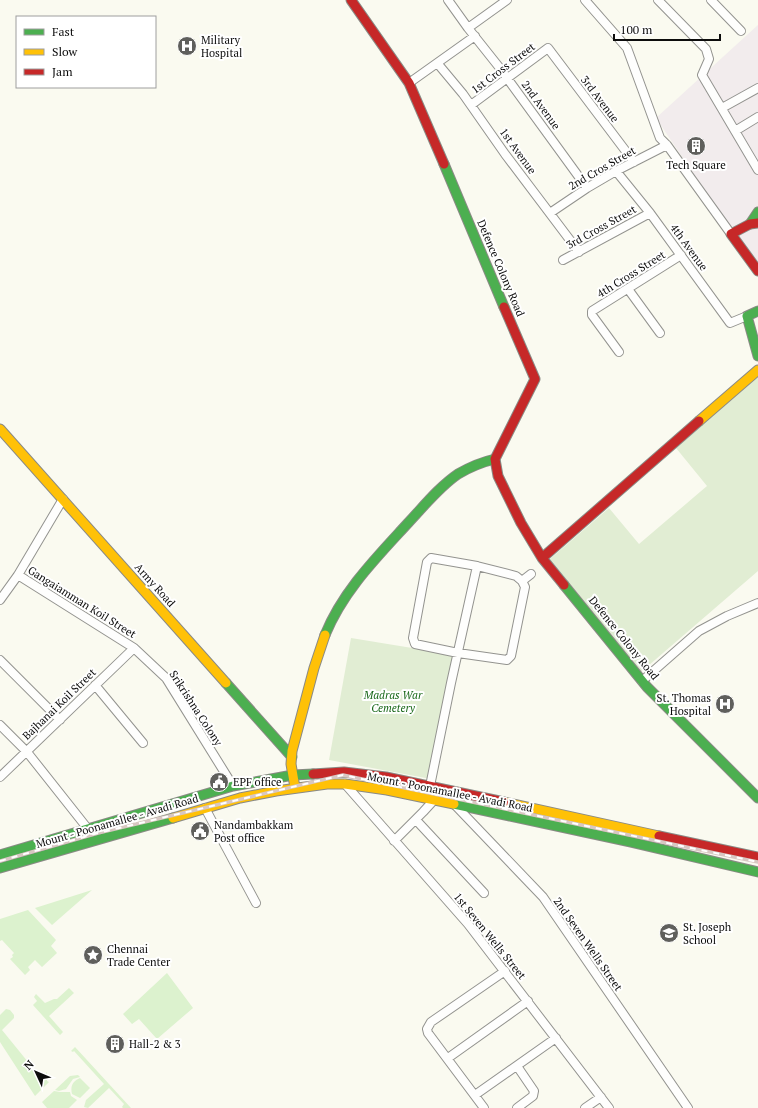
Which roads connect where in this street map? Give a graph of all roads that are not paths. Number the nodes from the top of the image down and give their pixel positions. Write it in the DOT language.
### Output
graph roads {
  1 [pos="351,0"];
  2 [pos="448,0"];
  3 [pos="507,0"];
  4 [pos="585,0"];
  5 [pos="658,0"];
  6 [pos="711,0"];
  7 [pos="468,28"];
  8 [pos="741,31"];
  9 [pos="475,36"];
  10 [pos="548,48"];
  11 [pos="438,64"];
  12 [pos="508,79"];
  13 [pos="409,83"];
  14 [pos="758,88"];
  15 [pos="471,105"];
  16 [pos="722,108"];
  17 [pos="758,117"];
  18 [pos="735,131"];
  19 [pos="667,145"];
  20 [pos="634,162"];
  21 [pos="758,170"];
  22 [pos="616,171"];
  23 [pos="587,188"];
  24 [pos="758,212"];
  25 [pos="550,213"];
  26 [pos="650,213"];
  27 [pos="754,223"];
  28 [pos="731,234"];
  29 [pos="579,252"];
  30 [pos="682,255"];
  31 [pos="563,260"];
  32 [pos="758,271"];
  33 [pos="628,289"];
  34 [pos="758,312"];
  35 [pos="747,316"];
  36 [pos="660,333"];
  37 [pos="619,352"];
  38 [pos="758,356"];
  39 [pos="758,370"];
  40 [pos="0,429"];
  41 [pos="494,459"];
  42 [pos="63,499"];
  43 [pos="542,558"];
  44 [pos="477,566"];
  45 [pos="531,574"];
  46 [pos="18,575"];
  47 [pos="522,581"];
  48 [pos="0,600"];
  49 [pos="758,603"];
  50 [pos="134,648"];
  51 [pos="458,653"];
  52 [pos="0,660"];
  53 [pos="642,681"];
  54 [pos="95,685"];
  55 [pos="60,720"];
  56 [pos="0,725"];
  57 [pos="143,743"];
  58 [pos="27,752"];
  59 [pos="292,757"];
  60 [pos="293,775"];
  61 [pos="0,777"];
  62 [pos="345,784"];
  63 [pos="233,786"];
  64 [pos="430,786"];
  65 [pos="295,788"];
  66 [pos="758,798"];
  67 [pos="431,799"];
  68 [pos="180,802"];
  69 [pos="455,804"];
  70 [pos="205,808"];
  71 [pos="183,814"];
  72 [pos="416,820"];
  73 [pos="88,829"];
  74 [pos="394,841"];
  75 [pos="0,854"];
  76 [pos="758,857"];
  77 [pos="0,868"];
  78 [pos="758,872"];
  79 [pos="484,893"];
  80 [pos="256,903"];
  81 [pos="505,971"];
  82 [pos="528,1001"];
  83 [pos="556,1038"];
  84 [pos="448,1058"];
  85 [pos="517,1066"];
  86 [pos="475,1095"];
  87 [pos="601,1097"];
  88 [pos="484,1108"];
  89 [pos="517,1108"];
  90 [pos="585,1108"];
  91 [pos="609,1108"];
  92 [pos="688,1108"];
  1 -- 13 [label="main road, Defence Colony Road"];
  2 -- 7 [label="street, 2nd Avenue"];
  3 -- 7 [label="street"];
  4 -- 19 [label="street"];
  5 -- 16 [label="street"];
  6 -- 8 [label="street"];
  7 -- 9 [label="street, 2nd Avenue"];
  9 -- 11 [label="street"];
  9 -- 12 [label="street, 2nd Avenue"];
  10 -- 12 [label="street, 1st Cross Street"];
  10 -- 20 [label="street, 3rd Avenue"];
  11 -- 13 [label="street"];
  11 -- 15 [label="street, 1st Avenue"];
  12 -- 15 [label="street, 1st Cross Street"];
  12 -- 23 [label="street, 2nd Avenue"];
  13 -- 41 [label="main road, Defence Colony Road"];
  14 -- 16 [label="street"];
  15 -- 25 [label="street, 1st Avenue"];
  16 -- 18 [label="street"];
  17 -- 18 [label="street"];
  18 -- 21 [label="street"];
  19 -- 20 [label="street, 2nd Cros Street"];
  19 -- 28 [label="street"];
  20 -- 22 [label="street, 2nd Cros Street"];
  22 -- 23 [label="street, 2nd Cros Street"];
  22 -- 26 [label="street, 4th Avenue"];
  23 -- 25 [label="street, 2nd Cros Street"];
  24 -- 27 [label="main road"];
  25 -- 29 [label="street, 1st Avenue"];
  26 -- 29 [label="street, 3rd Cross Street"];
  26 -- 30 [label="street, 4th Avenue"];
  27 -- 28 [label="main road"];
  28 -- 32 [label="main road"];
  29 -- 31 [label="street, 3rd Cross Street"];
  30 -- 33 [label="street, 4th Cross Street"];
  30 -- 35 [label="street, 4th Avenue"];
  33 -- 36 [label="street"];
  33 -- 37 [label="street, 4th Cross Street"];
  34 -- 35 [label="main road"];
  35 -- 38 [label="main road"];
  39 -- 43 [label="main road"];
  40 -- 42 [label="main road, Army Road"];
  41 -- 43 [label="main road, Defence Colony Road"];
  41 -- 59 [label="main road"];
  42 -- 46 [label="street"];
  42 -- 59 [label="main road, Army Road"];
  43 -- 53 [label="main road, Defence Colony Road"];
  44 -- 47 [label="street"];
  44 -- 51 [label="street"];
  44 -- 51 [label="street"];
  45 -- 47 [label="street"];
  46 -- 48 [label="street"];
  46 -- 50 [label="street, Gangaiamman Koil Street"];
  47 -- 51 [label="street"];
  49 -- 53 [label="street"];
  50 -- 54 [label="street, Bajhanai Koil Street"];
  50 -- 63 [label="street, Srikrishna Colony"];
  51 -- 64 [label="street"];
  52 -- 55 [label="street"];
  53 -- 66 [label="main road, Defence Colony Road"];
  54 -- 55 [label="street, Bajhanai Koil Street"];
  54 -- 57 [label="street"];
  55 -- 58 [label="street, Bajhanai Koil Street"];
  56 -- 58 [label="street"];
  58 -- 61 [label="street, Bajhanai Koil Street"];
  58 -- 73 [label="street"];
  59 -- 60 [label="main road"];
  60 -- 63 [label="main road, Mount - Poonamallee - Avadi Road"];
  60 -- 64 [label="main road, Mount - Poonamallee - Avadi Road"];
  60 -- 65 [label="main road"];
  62 -- 65 [label="main road, Mount - Poonamallee - Avadi Road"];
  62 -- 67 [label="main road, Mount - Poonamallee - Avadi Road"];
  62 -- 74 [label="street, 1st Seven Wells Street"];
  63 -- 68 [label="main road, Mount - Poonamallee - Avadi Road"];
  64 -- 67 [label="street"];
  64 -- 76 [label="main road, Mount - Poonamallee - Avadi Road"];
  65 -- 70 [label="main road, Mount - Poonamallee - Avadi Road"];
  67 -- 69 [label="main road, Mount - Poonamallee - Avadi Road"];
  67 -- 72 [label="street"];
  68 -- 71 [label="main road"];
  68 -- 73 [label="main road, Mount - Poonamallee - Avadi Road"];
  69 -- 78 [label="main road, Mount - Poonamallee - Avadi Road"];
  69 -- 92 [label="street, 2nd Seven Wells Street"];
  70 -- 71 [label="main road, Mount - Poonamallee - Avadi Road"];
  70 -- 80 [label="street"];
  71 -- 77 [label="main road, Mount - Poonamallee - Avadi Road"];
  72 -- 74 [label="street"];
  72 -- 79 [label="street"];
  73 -- 75 [label="main road, Mount - Poonamallee - Avadi Road"];
  74 -- 81 [label="street, 1st Seven Wells Street"];
  81 -- 82 [label="street, 1st Seven Wells Street"];
  81 -- 84 [label="street"];
  82 -- 83 [label="street, 1st Seven Wells Street"];
  82 -- 84 [label="street"];
  83 -- 85 [label="street"];
  83 -- 87 [label="street, 1st Seven Wells Street"];
  84 -- 86 [label="street"];
  85 -- 86 [label="street"];
  85 -- 89 [label="street"];
  86 -- 88 [label="street"];
  87 -- 90 [label="street"];
  87 -- 91 [label="street, 1st Seven Wells Street"];
}
